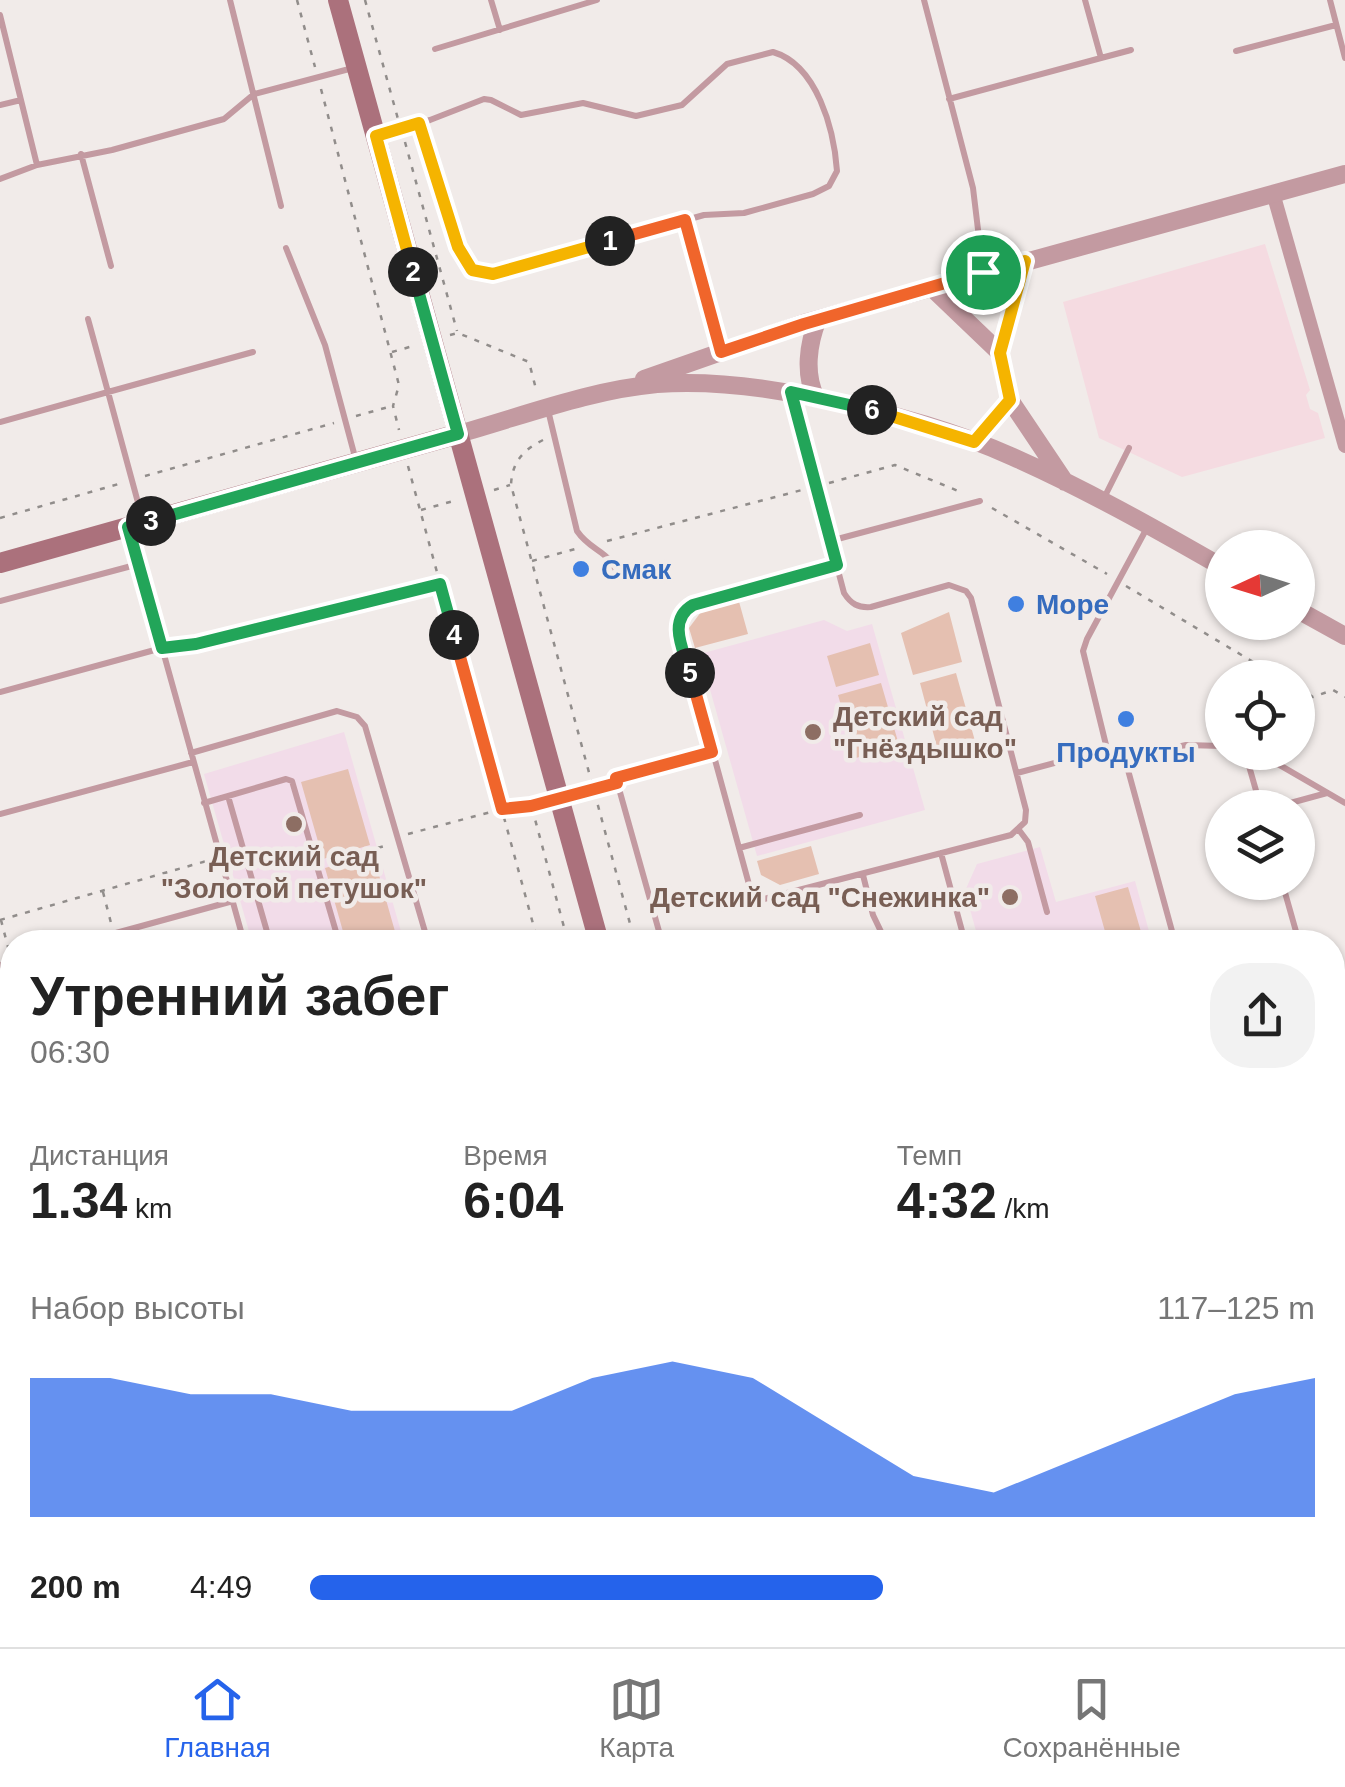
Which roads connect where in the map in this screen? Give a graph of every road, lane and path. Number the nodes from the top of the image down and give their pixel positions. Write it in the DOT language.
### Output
graph roads {
  1 [pos="230,0"];
  2 [pos="297,0"];
  3 [pos="338,0"];
  4 [pos="365,0"];
  5 [pos="491,0"];
  6 [pos="597,0"];
  7 [pos="924,0"];
  8 [pos="1086,0"];
  9 [pos="1330,0"];
  10 [pos="0,15"];
  11 [pos="1336,25"];
  12 [pos="500,30"];
  13 [pos="4,46"];
  14 [pos="435,49"];
  15 [pos="1131,50"];
  16 [pos="1236,52"];
  17 [pos="1101,58"];
  18 [pos="1345,58"];
  19 [pos="356,67"];
  20 [pos="318,77"];
  21 [pos="254,94"];
  22 [pos="950,98"];
  23 [pos="21,100"];
  24 [pos="0,105"];
  25 [pos="419,123"];
  26 [pos="401,128"];
  27 [pos="376,136"];
  28 [pos="81,154"];
  29 [pos="37,165"];
  30 [pos="1345,174"];
  31 [pos="0,178"];
  32 [pos="1273,194"];
  33 [pos="282,206"];
  34 [pos="685,220"];
  35 [pos="286,248"];
  36 [pos="1025,261"];
  37 [pos="111,266"];
  38 [pos="983,272"];
  39 [pos="931,287"];
  40 [pos="88,319"];
  41 [pos="818,320"];
  42 [pos="458,333"];
  43 [pos="432,340"];
  44 [pos="253,352"];
  45 [pos="391,352"];
  46 [pos="721,352"];
  47 [pos="1000,353"];
  48 [pos="528,362"];
  49 [pos="616,390"];
  50 [pos="108,392"];
  51 [pos="791,392"];
  52 [pos="816,398"];
  53 [pos="1010,400"];
  54 [pos="547,409"];
  55 [pos="345,420"];
  56 [pos="0,422"];
  57 [pos="458,434"];
  58 [pos="549,438"];
  59 [pos="974,442"];
  60 [pos="1345,446"];
  61 [pos="1129,448"];
  62 [pos="357,464"];
  63 [pos="132,480"];
  64 [pos="1066,482"];
  65 [pos="816,486"];
  66 [pos="980,501"];
  67 [pos="1102,501"];
  68 [pos="420,510"];
  69 [pos="0,518"];
  70 [pos="136,525"];
  71 [pos="1149,525"];
  72 [pos="830,541"];
  73 [pos="592,545"];
  74 [pos="1205,557"];
  75 [pos="532,561"];
  76 [pos="0,562"];
  77 [pos="139,564"];
  78 [pos="837,565"];
  79 [pos="619,578"];
  80 [pos="1118,581"];
  81 [pos="440,584"];
  82 [pos="0,601"];
  83 [pos="1315,619"];
  84 [pos="1345,636"];
  85 [pos="162,648"];
  86 [pos="1250,660"];
  87 [pos="0,692"];
  88 [pos="1315,696"];
  89 [pos="1345,697"];
  90 [pos="1205,746"];
  91 [pos="1107,749"];
  92 [pos="712,752"];
  93 [pos="190,753"];
  94 [pos="1125,759"];
  95 [pos="193,762"];
  96 [pos="1288,770"];
  97 [pos="1017,773"];
  98 [pos="617,783"];
  99 [pos="594,789"];
  100 [pos="1327,793"];
  101 [pos="228,796"];
  102 [pos="1315,796"];
  103 [pos="559,798"];
  104 [pos="204,802"];
  105 [pos="1345,803"];
  106 [pos="531,806"];
  107 [pos="502,809"];
  108 [pos="0,814"];
  109 [pos="860,814"];
  110 [pos="1020,830"];
  111 [pos="398,839"];
  112 [pos="739,848"];
  113 [pos="941,853"];
  114 [pos="220,857"];
  115 [pos="317,865"];
  116 [pos="863,875"];
  117 [pos="102,891"];
  118 [pos="1287,900"];
  119 [pos="232,902"];
  120 [pos="1047,912"];
  121 [pos="0,920"];
  122 [pos="113,930"];
  123 [pos="129,930"];
  124 [pos="240,930"];
  125 [pos="267,930"];
  126 [pos="336,930"];
  127 [pos="425,930"];
  128 [pos="535,930"];
  129 [pos="565,930"];
  130 [pos="596,930"];
  131 [pos="632,930"];
  132 [pos="659,930"];
  133 [pos="881,930"];
  134 [pos="962,930"];
  135 [pos="1172,930"];
  136 [pos="1295,930"];
  1 -- 21 [label="lane"];
  2 -- 20 [label="path"];
  3 -- 19 [label="main road"];
  4 -- 26 [label="path"];
  5 -- 12 [label="lane"];
  6 -- 12 [label="lane"];
  7 -- 22 [label="lane"];
  8 -- 17 [label="lane"];
  9 -- 11 [label="lane"];
  10 -- 13 [label="lane"];
  11 -- 16 [label="lane"];
  11 -- 18 [label="lane"];
  12 -- 14 [label="lane"];
  13 -- 23 [label="lane"];
  15 -- 17 [label="lane"];
  17 -- 22 [label="lane"];
  19 -- 20 [label="lane"];
  19 -- 27 [label="main road"];
  20 -- 21 [label="lane"];
  20 -- 55 [label="path"];
  21 -- 28 [label="lane"];
  21 -- 33 [label="lane"];
  22 -- 38 [label="lane"];
  23 -- 24 [label="lane"];
  23 -- 29 [label="lane"];
  25 -- 26 [label="lane"];
  25 -- 34 [label="lane"];
  25 -- 34 [label="lane"];
  26 -- 27 [label="lane"];
  26 -- 42 [label="path"];
  27 -- 43 [label="main road"];
  28 -- 29 [label="lane"];
  28 -- 37 [label="lane"];
  29 -- 31 [label="lane"];
  30 -- 32 [label="street"];
  32 -- 36 [label="street"];
  32 -- 60 [label="street"];
  34 -- 46 [label="lane"];
  35 -- 55 [label="lane"];
  36 -- 38 [label="street"];
  36 -- 47 [label="street"];
  38 -- 39 [label="street"];
  39 -- 41 [label="street"];
  39 -- 47 [label="street"];
  40 -- 50 [label="lane"];
  41 -- 46 [label="street"];
  41 -- 52 [label="street"];
  42 -- 43 [label="path"];
  42 -- 48 [label="path"];
  43 -- 45 [label="path"];
  43 -- 57 [label="main road"];
  44 -- 50 [label="lane"];
  46 -- 49 [label="street"];
  47 -- 53 [label="street"];
  49 -- 51 [label="street"];
  49 -- 54 [label="street"];
  50 -- 56 [label="lane"];
  50 -- 63 [label="lane"];
  51 -- 52 [label="street"];
  51 -- 65 [label="lane"];
  52 -- 59 [label="street"];
  53 -- 59 [label="street"];
  53 -- 64 [label="street"];
  54 -- 57 [label="street"];
  54 -- 73 [label="lane"];
  55 -- 62 [label="lane"];
  55 -- 63 [label="path"];
  57 -- 62 [label="main road"];
  57 -- 103 [label="main road"];
  58 -- 75 [label="path"];
  59 -- 64 [label="street"];
  61 -- 67 [label="lane"];
  62 -- 70 [label="main road"];
  63 -- 69 [label="path"];
  63 -- 70 [label="lane"];
  64 -- 67 [label="street"];
  65 -- 66 [label="path"];
  65 -- 72 [label="lane"];
  65 -- 73 [label="path"];
  66 -- 72 [label="lane"];
  66 -- 80 [label="path"];
  67 -- 71 [label="street"];
  68 -- 81 [label="path"];
  70 -- 76 [label="main road"];
  70 -- 77 [label="lane"];
  71 -- 74 [label="street"];
  71 -- 80 [label="lane"];
  72 -- 78 [label="lane"];
  73 -- 75 [label="path"];
  73 -- 79 [label="lane"];
  75 -- 99 [label="path"];
  77 -- 82 [label="lane"];
  77 -- 85 [label="lane"];
  78 -- 92 [label="lane"];
  78 -- 97 [label="lane"];
  80 -- 86 [label="path"];
  80 -- 91 [label="lane"];
  81 -- 85 [label="path"];
  81 -- 107 [label="path"];
  83 -- 84 [label="street"];
  85 -- 87 [label="lane"];
  85 -- 93 [label="lane"];
  88 -- 89 [label="path"];
  90 -- 94 [label="lane"];
  91 -- 94 [label="lane"];
  91 -- 97 [label="lane"];
  92 -- 98 [label="lane"];
  92 -- 112 [label="lane"];
  93 -- 95 [label="lane"];
  93 -- 111 [label="lane"];
  94 -- 135 [label="lane"];
  95 -- 104 [label="lane"];
  95 -- 108 [label="lane"];
  96 -- 100 [label="lane"];
  97 -- 110 [label="lane"];
  98 -- 99 [label="path"];
  98 -- 132 [label="lane"];
  99 -- 103 [label="path"];
  99 -- 131 [label="path"];
  100 -- 102 [label="lane"];
  100 -- 105 [label="lane"];
  101 -- 104 [label="lane"];
  101 -- 115 [label="lane"];
  101 -- 125 [label="lane"];
  103 -- 106 [label="path"];
  103 -- 130 [label="main road"];
  104 -- 114 [label="lane"];
  106 -- 107 [label="path"];
  106 -- 129 [label="path"];
  107 -- 111 [label="path"];
  107 -- 128 [label="path"];
  109 -- 112 [label="lane"];
  110 -- 113 [label="lane"];
  110 -- 120 [label="lane"];
  111 -- 115 [label="path"];
  111 -- 127 [label="lane"];
  112 -- 116 [label="lane"];
  113 -- 116 [label="lane"];
  113 -- 134 [label="lane"];
  114 -- 117 [label="path"];
  114 -- 119 [label="lane"];
  115 -- 126 [label="lane"];
  116 -- 133 [label="lane"];
  117 -- 121 [label="path"];
  117 -- 122 [label="path"];
  118 -- 136 [label="lane"];
  119 -- 123 [label="lane"];
  119 -- 124 [label="lane"];
}
